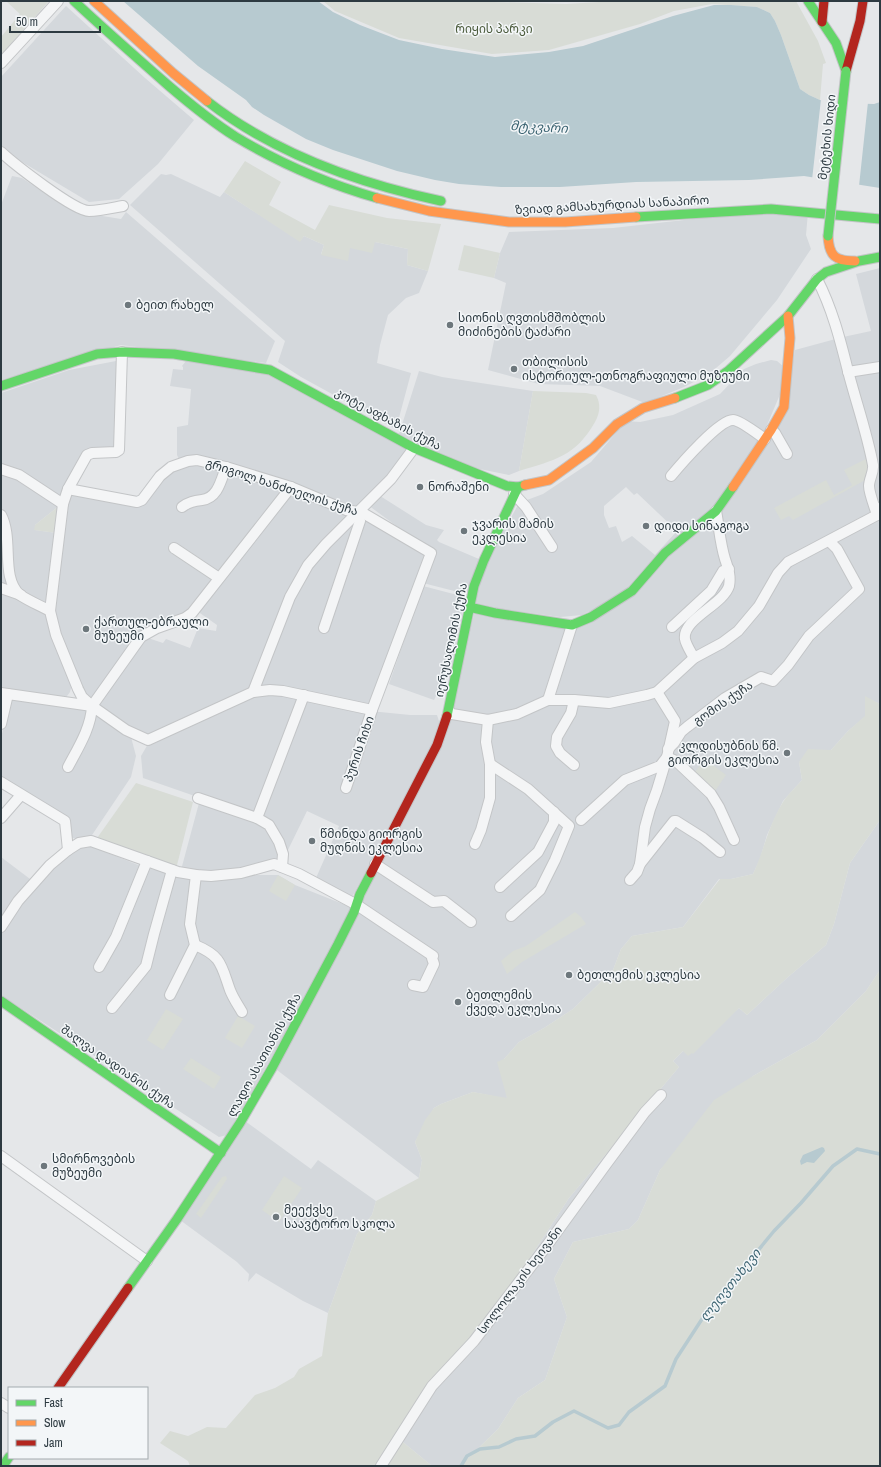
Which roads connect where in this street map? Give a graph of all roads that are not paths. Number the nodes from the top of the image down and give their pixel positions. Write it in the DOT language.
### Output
graph roads {
  1 [pos="58,1"];
  2 [pos="74,1"];
  3 [pos="94,1"];
  4 [pos="808,1"];
  5 [pos="824,1"];
  6 [pos="855,1"];
  7 [pos="863,1"];
  8 [pos="860,21"];
  9 [pos="822,22"];
  10 [pos="1,63"];
  11 [pos="846,70"];
  12 [pos="1,152"];
  13 [pos="821,201"];
  14 [pos="450,202"];
  15 [pos="844,204"];
  16 [pos="123,206"];
  17 [pos="880,219"];
  18 [pos="828,247"];
  19 [pos="880,257"];
  20 [pos="859,261"];
  21 [pos="817,279"];
  22 [pos="788,316"];
  23 [pos="122,352"];
  24 [pos="880,367"];
  25 [pos="848,372"];
  26 [pos="1,386"];
  27 [pos="768,434"];
  28 [pos="414,448"];
  29 [pos="787,454"];
  30 [pos="226,467"];
  31 [pos="1,469"];
  32 [pos="670,476"];
  33 [pos="291,487"];
  34 [pos="68,489"];
  35 [pos="516,491"];
  36 [pos="63,504"];
  37 [pos="182,507"];
  38 [pos="716,510"];
  39 [pos="879,512"];
  40 [pos="357,513"];
  41 [pos="1,516"];
  42 [pos="829,541"];
  43 [pos="552,547"];
  44 [pos="174,548"];
  45 [pos="729,569"];
  46 [pos="219,578"];
  47 [pos="1,588"];
  48 [pos="21,595"];
  49 [pos="469,607"];
  50 [pos="50,610"];
  51 [pos="572,625"];
  52 [pos="672,626"];
  53 [pos="324,628"];
  54 [pos="694,658"];
  55 [pos="253,692"];
  56 [pos="657,692"];
  57 [pos="4,693"];
  58 [pos="304,695"];
  59 [pos="548,700"];
  60 [pos="574,700"];
  61 [pos="92,706"];
  62 [pos="372,710"];
  63 [pos="449,711"];
  64 [pos="488,720"];
  65 [pos="1,724"];
  66 [pos="668,753"];
  67 [pos="490,764"];
  68 [pos="574,765"];
  69 [pos="68,767"];
  70 [pos="1,782"];
  71 [pos="346,788"];
  72 [pos="21,795"];
  73 [pos="198,798"];
  74 [pos="554,812"];
  75 [pos="1,818"];
  76 [pos="257,818"];
  77 [pos="581,820"];
  78 [pos="734,840"];
  79 [pos="476,844"];
  80 [pos="68,850"];
  81 [pos="720,852"];
  82 [pos="147,861"];
  83 [pos="375,864"];
  84 [pos="282,867"];
  85 [pos="639,868"];
  86 [pos="172,870"];
  87 [pos="196,875"];
  88 [pos="630,880"];
  89 [pos="500,887"];
  90 [pos="357,905"];
  91 [pos="510,916"];
  92 [pos="471,922"];
  93 [pos="1,927"];
  94 [pos="195,945"];
  95 [pos="99,966"];
  96 [pos="414,985"];
  97 [pos="170,995"];
  98 [pos="1,1001"];
  99 [pos="112,1008"];
  100 [pos="242,1012"];
  101 [pos="662,1095"];
  102 [pos="221,1153"];
  103 [pos="1,1156"];
  104 [pos="147,1261"];
  105 [pos="59,1387"];
  106 [pos="381,1466"];
  1 -- 10 [label="street"];
  2 -- 17 [label="main road, ზვიად გამსახურდიას სანაპირო"];
  3 -- 14 [label="main road"];
  4 -- 9 [label="main road, მეტეხის ხიდი"];
  5 -- 9 [label="main road"];
  6 -- 8 [label="main road"];
  7 -- 8 [label="main road"];
  8 -- 11 [label="main road"];
  9 -- 11 [label="main road, მეტეხის ხიდი"];
  11 -- 18 [label="main road, მეტეხის ხიდი, bridge"];
  12 -- 16 [label="street"];
  13 -- 15 [label="main road"];
  18 -- 20 [label="main road"];
  18 -- 21 [label="main road, მეტეხის ხიდი"];
  19 -- 20 [label="main road"];
  20 -- 21 [label="main road"];
  21 -- 22 [label="main road, კოტე აფხაზის ქუჩა"];
  21 -- 25 [label="street"];
  22 -- 27 [label="main road"];
  22 -- 35 [label="main road, კოტე აფხაზის ქუჩა"];
  23 -- 26 [label="main road, კოტე აფხაზის ქუჩა"];
  23 -- 28 [label="main road, კოტე აფხაზის ქუჩა"];
  23 -- 34 [label="street"];
  24 -- 25 [label="street"];
  25 -- 39 [label="street"];
  27 -- 29 [label="street"];
  27 -- 32 [label="street"];
  27 -- 38 [label="main road"];
  28 -- 35 [label="main road, კოტე აფხაზის ქუჩა"];
  28 -- 40 [label="street"];
  30 -- 33 [label="street, გრიგოლ ხანძთელის ქუჩა"];
  30 -- 34 [label="street, გრიგოლ ხანძთელის ქუჩა"];
  30 -- 37 [label="street"];
  31 -- 36 [label="street"];
  33 -- 40 [label="street, გრიგოლ ხანძთელის ქუჩა"];
  33 -- 46 [label="street"];
  34 -- 36 [label="street"];
  35 -- 43 [label="street"];
  35 -- 49 [label="main road, იერუსალიმის ქუჩა"];
  36 -- 50 [label="street"];
  38 -- 45 [label="street"];
  38 -- 51 [label="main road"];
  39 -- 42 [label="street"];
  40 -- 53 [label="street"];
  40 -- 55 [label="street"];
  40 -- 62 [label="street, გრიგოლ ხანძთელის ქუჩა"];
  41 -- 48 [label="street"];
  42 -- 54 [label="street"];
  42 -- 66 [label="street, გომის ქუჩა"];
  44 -- 46 [label="street"];
  45 -- 52 [label="street"];
  45 -- 54 [label="street"];
  46 -- 61 [label="street"];
  47 -- 48 [label="street"];
  48 -- 50 [label="street"];
  49 -- 51 [label="main road"];
  49 -- 63 [label="main road, იერუსალიმის ქუჩა"];
  50 -- 61 [label="street"];
  51 -- 59 [label="street"];
  54 -- 56 [label="street"];
  55 -- 58 [label="street"];
  55 -- 61 [label="street"];
  56 -- 60 [label="street"];
  56 -- 66 [label="street, გომის ქუჩა"];
  57 -- 61 [label="street"];
  57 -- 65 [label="street"];
  58 -- 62 [label="street"];
  58 -- 76 [label="street"];
  59 -- 60 [label="street"];
  59 -- 64 [label="street"];
  60 -- 68 [label="street"];
  61 -- 69 [label="street"];
  62 -- 71 [label="street, პურის ჩიხი"];
  63 -- 64 [label="street"];
  63 -- 83 [label="main road, ლადო ასათიანის ქუჩა"];
  64 -- 67 [label="street"];
  66 -- 77 [label="street"];
  66 -- 78 [label="street"];
  66 -- 85 [label="street, გომის ქუჩა"];
  67 -- 74 [label="street"];
  67 -- 79 [label="street"];
  70 -- 72 [label="street"];
  72 -- 75 [label="street"];
  72 -- 80 [label="street"];
  73 -- 76 [label="street"];
  74 -- 89 [label="street"];
  74 -- 91 [label="street"];
  76 -- 84 [label="street"];
  80 -- 82 [label="street"];
  80 -- 93 [label="street"];
  81 -- 85 [label="street"];
  82 -- 86 [label="street"];
  82 -- 95 [label="street"];
  83 -- 90 [label="main road, ლადო ასათიანის ქუჩა"];
  83 -- 92 [label="street"];
  84 -- 87 [label="street"];
  84 -- 90 [label="street"];
  85 -- 88 [label="street"];
  86 -- 87 [label="street"];
  86 -- 99 [label="street"];
  87 -- 94 [label="street"];
  90 -- 96 [label="street"];
  90 -- 102 [label="main road, ლადო ასათიანის ქუჩა"];
  94 -- 97 [label="street"];
  94 -- 100 [label="street"];
  98 -- 102 [label="main road, შალვა დადიანის ქუჩა"];
  101 -- 106 [label="street, სოლოლაკის ხეივანი"];
  102 -- 104 [label="main road, ლადო ასათიანის ქუჩა"];
  103 -- 104 [label="street"];
  104 -- 105 [label="main road, ლადო ასათიანის ქუჩა"];
}
